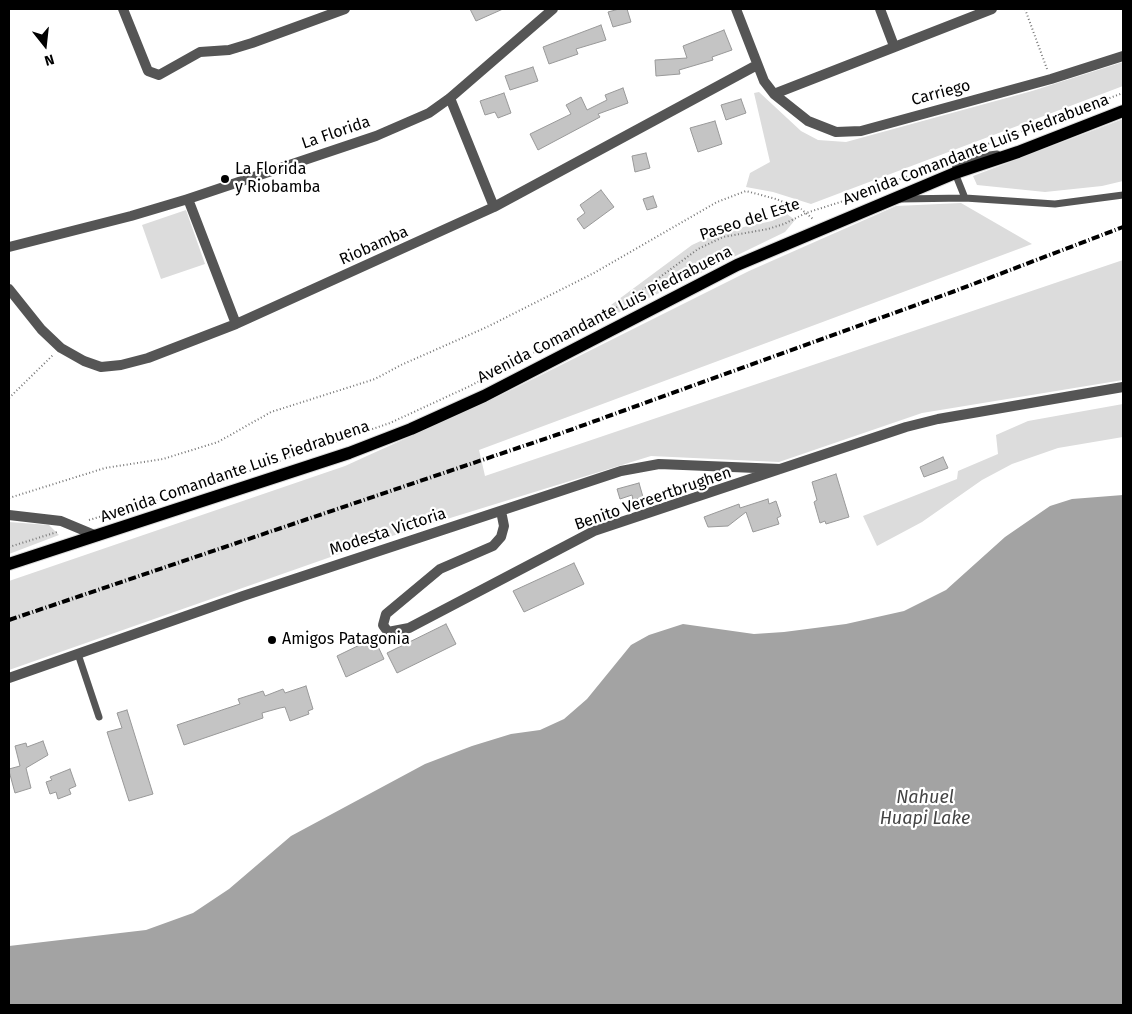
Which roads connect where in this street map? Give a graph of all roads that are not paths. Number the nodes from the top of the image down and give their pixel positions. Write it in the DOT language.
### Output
graph roads {
  1 [pos="123,9"];
  2 [pos="345,9"];
  3 [pos="553,9"];
  4 [pos="736,9"];
  5 [pos="880,9"];
  6 [pos="992,9"];
  7 [pos="894,46"];
  8 [pos="1123,56"];
  9 [pos="757,64"];
  10 [pos="774,94"];
  11 [pos="450,98"];
  12 [pos="1123,111"];
  13 [pos="955,173"];
  14 [pos="1123,195"];
  15 [pos="965,198"];
  16 [pos="188,199"];
  17 [pos="889,200"];
  18 [pos="494,207"];
  19 [pos="9,246"];
  20 [pos="9,289"];
  21 [pos="236,324"];
  22 [pos="1123,387"];
  23 [pos="786,469"];
  24 [pos="502,511"];
  25 [pos="9,514"];
  26 [pos="97,536"];
  27 [pos="9,564"];
  28 [pos="78,654"];
  29 [pos="9,678"];
  30 [pos="99,717"];
  1 -- 2 [label="street"];
  3 -- 11 [label="street, La Florida"];
  4 -- 9 [label="street, Carriego"];
  5 -- 7 [label="street"];
  6 -- 7 [label="street"];
  7 -- 10 [label="street"];
  8 -- 10 [label="street, Carriego"];
  9 -- 10 [label="street, Carriego"];
  9 -- 18 [label="street, Riobamba"];
  11 -- 16 [label="street, La Florida"];
  11 -- 18 [label="street"];
  12 -- 13 [label="main road, Avenida Comandante Luis Piedrabuena"];
  13 -- 15 [label="lane"];
  13 -- 17 [label="main road, Avenida Comandante Luis Piedrabuena"];
  14 -- 15 [label="lane"];
  15 -- 17 [label="lane"];
  16 -- 19 [label="street, La Florida"];
  16 -- 21 [label="street"];
  17 -- 26 [label="main road, Avenida Comandante Luis Piedrabuena"];
  18 -- 21 [label="street, Riobamba"];
  20 -- 21 [label="street, Riobamba"];
  22 -- 23 [label="street, Benito Vereertbrughen"];
  23 -- 24 [label="street, Modesta Victoria"];
  23 -- 24 [label="street, Benito Vereertbrughen"];
  24 -- 28 [label="street, Modesta Victoria"];
  25 -- 26 [label="street, Avenida Comandante Luis Piedrabuena"];
  26 -- 27 [label="main road, Avenida Comandante Luis Piedrabuena"];
  28 -- 29 [label="street, Modesta Victoria"];
  28 -- 30 [label="lane"];
}
